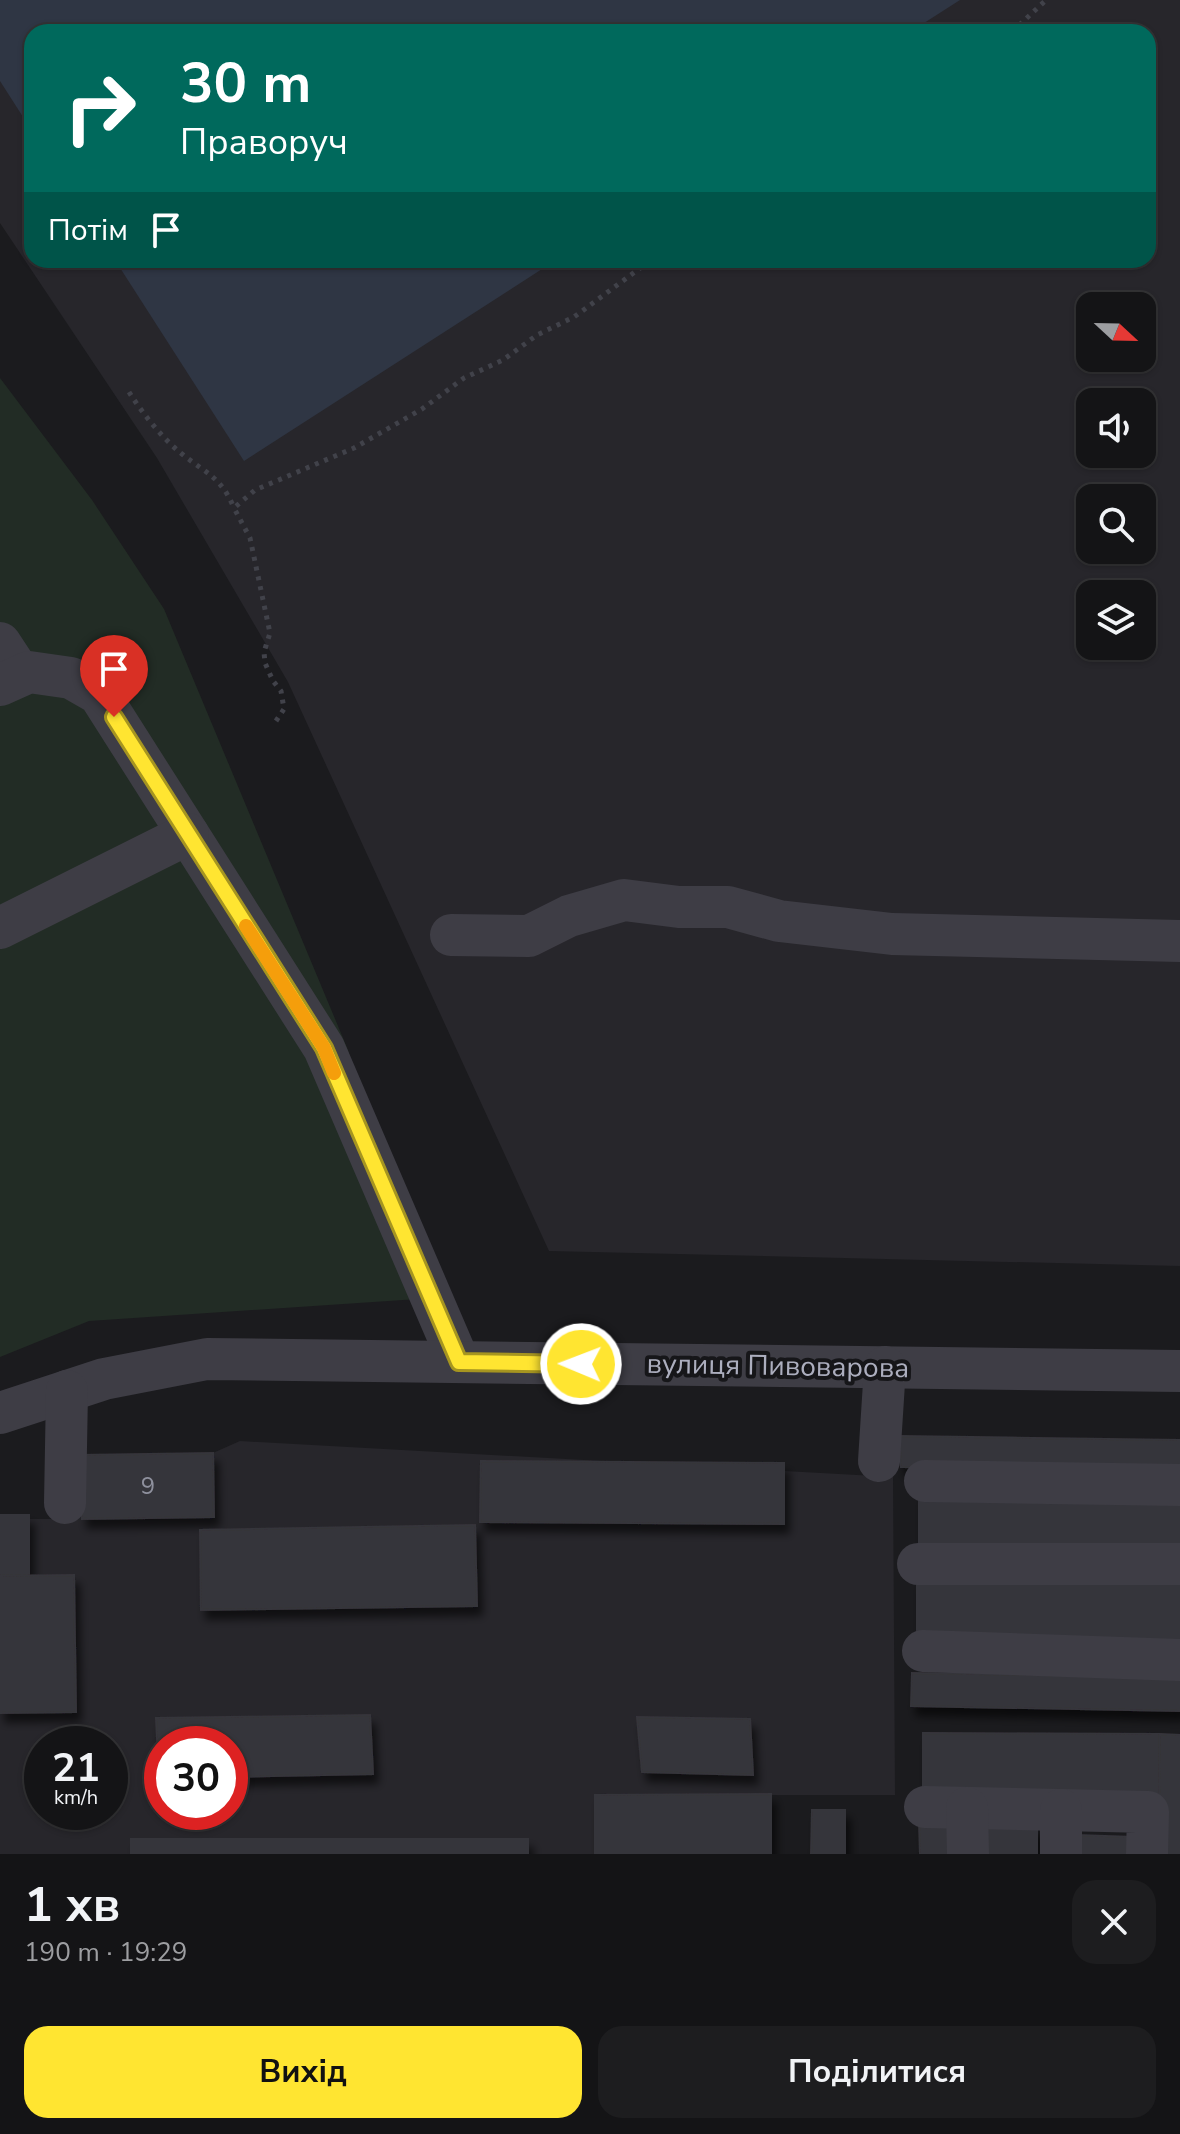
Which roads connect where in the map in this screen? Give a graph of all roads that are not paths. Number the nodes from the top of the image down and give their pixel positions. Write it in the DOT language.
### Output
graph roads {
  1 [pos="7,668"];
  2 [pos="188,834"];
  3 [pos="0,928"];
  4 [pos="451,935"];
  5 [pos="1180,941"];
  6 [pos="459,1362"];
  7 [pos="885,1367"];
  8 [pos="1180,1371"];
  9 [pos="67,1391"];
  10 [pos="0,1413"];
  11 [pos="879,1461"];
  12 [pos="925,1481"];
  13 [pos="1180,1485"];
  14 [pos="65,1503"];
  15 [pos="918,1564"];
  16 [pos="1180,1564"];
  17 [pos="923,1651"];
  18 [pos="1180,1660"];
  19 [pos="925,1807"];
  20 [pos="967,1808"];
  21 [pos="1061,1810"];
  22 [pos="968,1854"];
  23 [pos="1061,1854"];
  24 [pos="1147,1854"];
  1 -- 2 [label="street"];
  2 -- 3 [label="street"];
  2 -- 6 [label="street"];
  4 -- 5 [label="street"];
  6 -- 7 [label="street, вулиця Пивоварова"];
  6 -- 9 [label="street, вулиця Пивоварова"];
  7 -- 8 [label="street, вулиця Пивоварова"];
  7 -- 11 [label="street"];
  9 -- 10 [label="street, вулиця Пивоварова"];
  9 -- 14 [label="street"];
  12 -- 13 [label="street"];
  15 -- 16 [label="street"];
  17 -- 18 [label="street"];
  19 -- 20 [label="street"];
  20 -- 21 [label="street"];
  20 -- 22 [label="street"];
  21 -- 23 [label="street"];
  21 -- 24 [label="street"];
}
